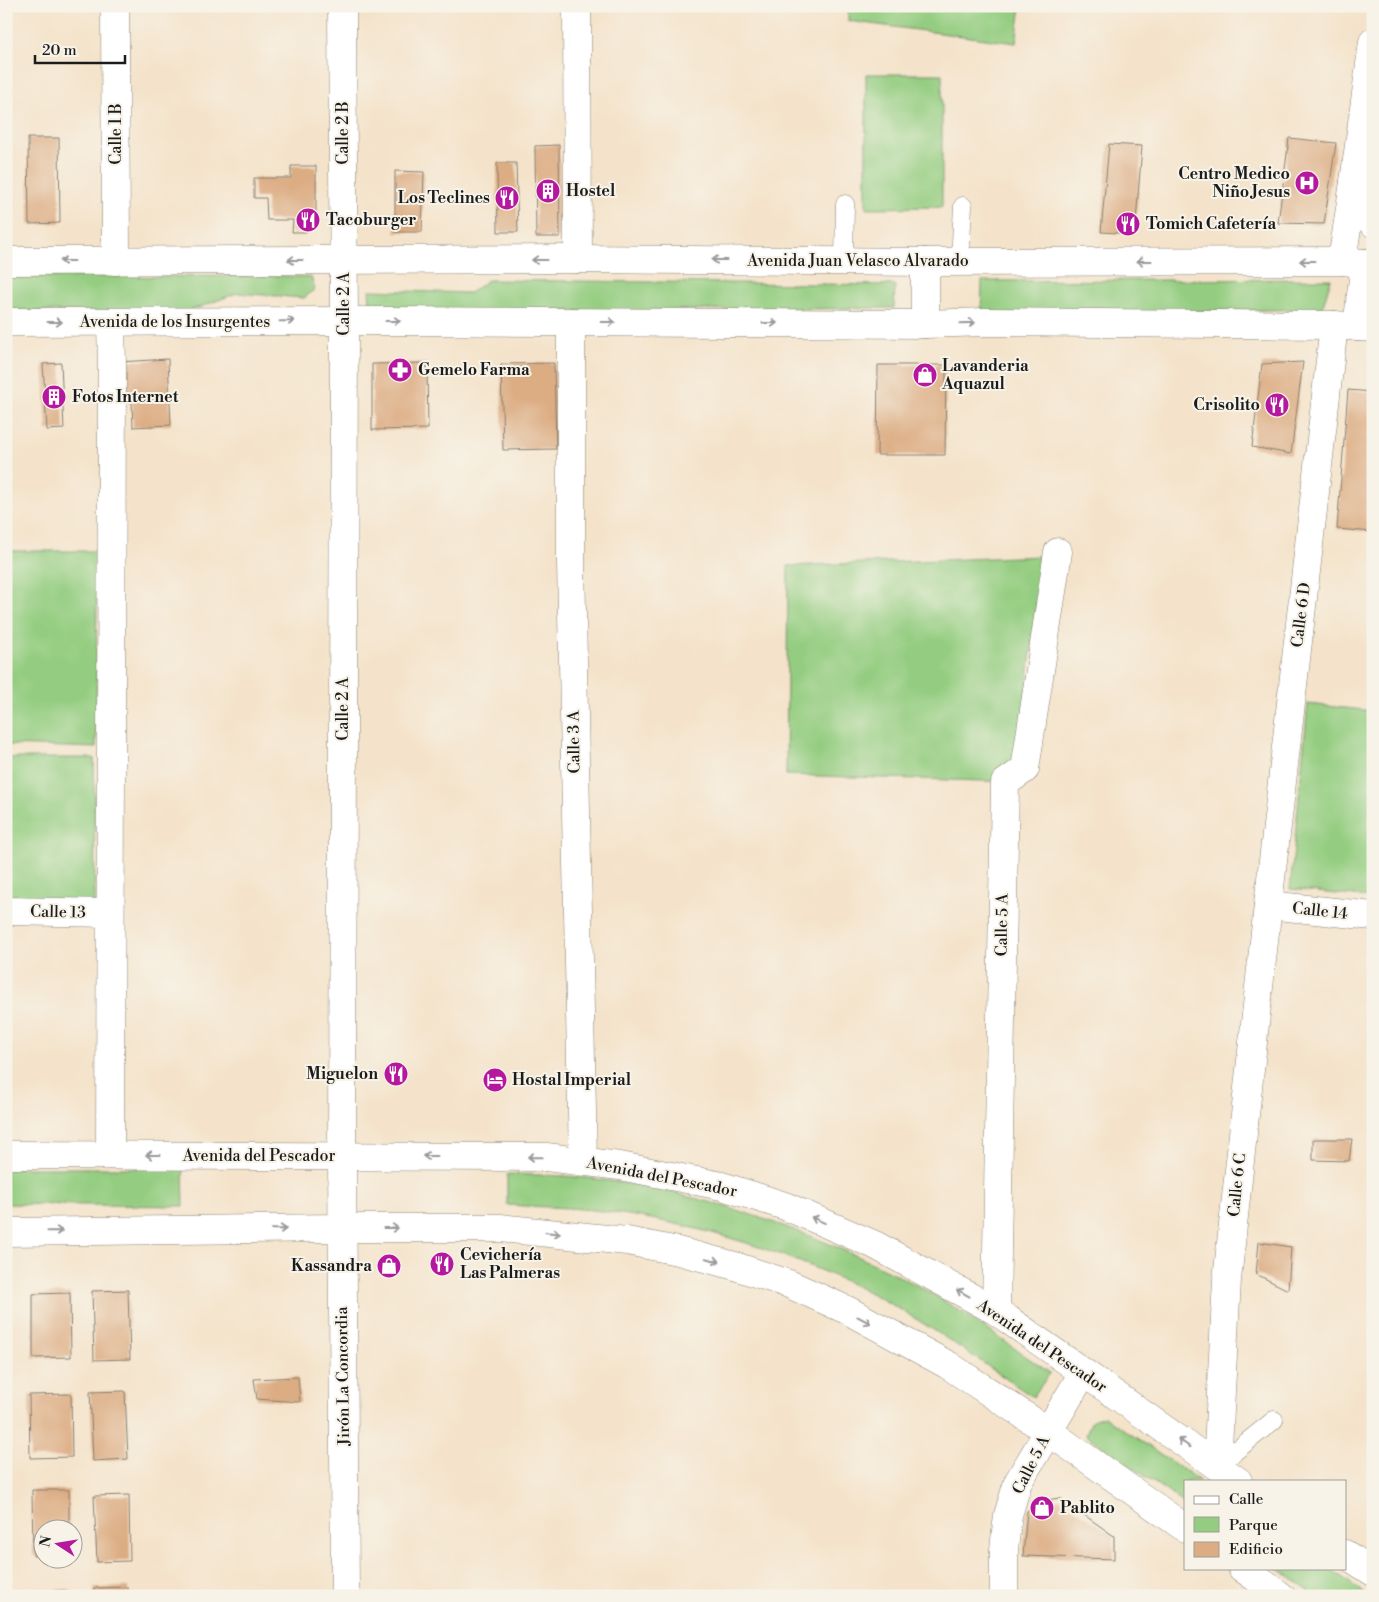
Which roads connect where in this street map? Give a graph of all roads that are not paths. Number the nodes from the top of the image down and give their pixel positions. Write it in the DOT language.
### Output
graph roads {
  1 [pos="115,6"];
  2 [pos="342,6"];
  3 [pos="577,6"];
  4 [pos="1373,42"];
  5 [pos="1354,182"];
  6 [pos="845,204"];
  7 [pos="963,206"];
  8 [pos="1373,223"];
  9 [pos="344,260"];
  10 [pos="578,260"];
  11 [pos="116,261"];
  12 [pos="844,261"];
  13 [pos="6,262"];
  14 [pos="925,262"];
  15 [pos="960,262"];
  16 [pos="1360,262"];
  17 [pos="344,321"];
  18 [pos="6,322"];
  19 [pos="571,322"];
  20 [pos="111,323"];
  21 [pos="925,324"];
  22 [pos="1355,327"];
  23 [pos="1058,552"];
  24 [pos="1268,905"];
  25 [pos="6,911"];
  26 [pos="110,913"];
  27 [pos="1373,916"];
  28 [pos="6,1155"];
  29 [pos="110,1155"];
  30 [pos="342,1157"];
  31 [pos="583,1161"];
  32 [pos="342,1228"];
  33 [pos="6,1232"];
  34 [pos="996,1311"];
  35 [pos="1083,1373"];
  36 [pos="1274,1420"];
  37 [pos="1048,1431"];
  38 [pos="1228,1474"];
  39 [pos="1184,1527"];
  40 [pos="1346,1555"];
  41 [pos="1245,1570"];
  42 [pos="1373,1572"];
  43 [pos="345,1596"];
  44 [pos="1004,1596"];
  45 [pos="1281,1596"];
  1 -- 11 [label="street, Calle 1 B"];
  2 -- 9 [label="street, Calle 2 B"];
  3 -- 10 [label="street"];
  4 -- 5 [label="street, Calle 6 D"];
  5 -- 8 [label="street"];
  5 -- 16 [label="street, Calle 6 D"];
  6 -- 12 [label="lane"];
  7 -- 15 [label="lane"];
  10 -- 9 [label="street, Avenida Juan Velasco Alvarado, one-way"];
  9 -- 11 [label="street, one-way"];
  9 -- 17 [label="street, Calle 2 A"];
  12 -- 10 [label="street, Avenida Juan Velasco Alvarado, one-way"];
  11 -- 13 [label="street, one-way"];
  12 -- 14 [label="street, Avenida Juan Velasco Alvarado"];
  14 -- 15 [label="street, Avenida Juan Velasco Alvarado"];
  14 -- 21 [label="street"];
  16 -- 15 [label="street, Avenida Juan Velasco Alvarado, one-way"];
  16 -- 22 [label="street, Calle 6 D"];
  17 -- 19 [label="street, one-way"];
  20 -- 17 [label="street, Avenida de los Insurgentes, one-way"];
  17 -- 30 [label="street, Calle 2 A"];
  18 -- 20 [label="street, Avenida de los Insurgentes, one-way"];
  19 -- 21 [label="street, one-way"];
  19 -- 31 [label="street, Calle 3 A"];
  20 -- 26 [label="street"];
  21 -- 22 [label="street, one-way"];
  22 -- 24 [label="street, Calle 6 D"];
  23 -- 34 [label="street, Calle 5 A"];
  24 -- 27 [label="street, Calle 14"];
  24 -- 38 [label="street, Calle 6 C"];
  25 -- 26 [label="street, Calle 13"];
  26 -- 29 [label="street"];
  28 -- 29 [label="street, Avenida del Pescador"];
  30 -- 29 [label="street, Avenida del Pescador, one-way"];
  31 -- 30 [label="street, Avenida del Pescador, one-way"];
  30 -- 32 [label="street, Jirón La Concordia"];
  34 -- 31 [label="street, Avenida del Pescador, one-way"];
  33 -- 32 [label="street, one-way"];
  32 -- 37 [label="street, one-way"];
  32 -- 43 [label="street, Jirón La Concordia"];
  34 -- 35 [label="street, Avenida del Pescador"];
  35 -- 37 [label="street, Calle 5 A"];
  38 -- 35 [label="street, Avenida del Pescador, one-way"];
  36 -- 38 [label="lane"];
  37 -- 39 [label="street"];
  37 -- 44 [label="street, Calle 5 A"];
  40 -- 42 [label="street"];
  41 -- 45 [label="street"];
}
